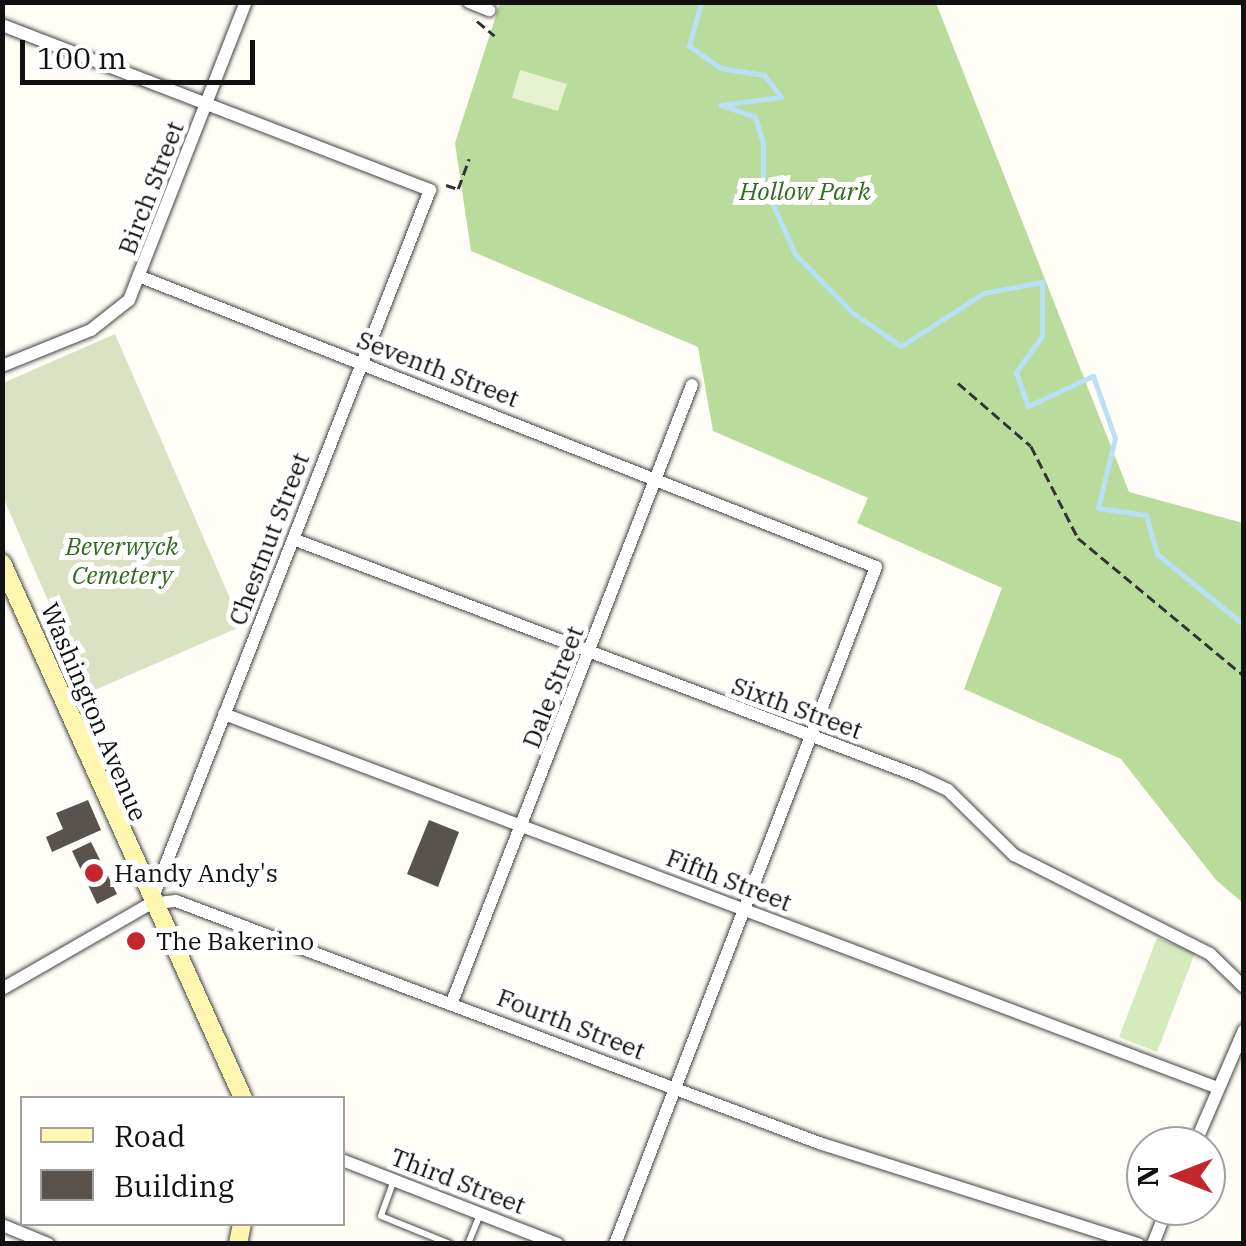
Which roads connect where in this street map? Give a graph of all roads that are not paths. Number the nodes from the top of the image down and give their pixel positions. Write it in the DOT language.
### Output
graph roads {
  1 [pos="246,2"];
  2 [pos="470,2"];
  3 [pos="488,10"];
  4 [pos="2,25"];
  5 [pos="208,104"];
  6 [pos="140,278"];
  7 [pos="362,364"];
  8 [pos="2,366"];
  9 [pos="692,386"];
  10 [pos="656,479"];
  11 [pos="293,539"];
  12 [pos="2,563"];
  13 [pos="590,654"];
  14 [pos="224,714"];
  15 [pos="812,739"];
  16 [pos="524,827"];
  17 [pos="150,904"];
  18 [pos="745,910"];
  19 [pos="1244,987"];
  20 [pos="2,989"];
  21 [pos="452,1002"];
  22 [pos="1244,1030"];
  23 [pos="676,1088"];
  24 [pos="1218,1088"];
  25 [pos="242,1096"];
  26 [pos="1202,1126"];
  27 [pos="345,1161"];
  28 [pos="394,1180"];
  29 [pos="480,1214"];
  30 [pos="2,1225"];
  31 [pos="48,1244"];
  32 [pos="450,1244"];
  33 [pos="468,1244"];
  34 [pos="557,1244"];
  35 [pos="615,1244"];
  36 [pos="1138,1244"];
  1 -- 5 [label="street, Birch Street"];
  2 -- 3 [label="street"];
  4 -- 5 [label="street"];
  5 -- 6 [label="street, Birch Street"];
  5 -- 7 [label="street, Chestnut Street"];
  6 -- 7 [label="street, Seventh Street"];
  6 -- 8 [label="street"];
  7 -- 10 [label="street, Seventh Street"];
  7 -- 11 [label="street, Chestnut Street"];
  9 -- 10 [label="street, Dale Street"];
  10 -- 13 [label="street, Dale Street"];
  10 -- 15 [label="street, Seventh Street"];
  11 -- 13 [label="street, Sixth Street"];
  11 -- 14 [label="street, Chestnut Street"];
  12 -- 17 [label="street, Washington Avenue"];
  13 -- 15 [label="street, Sixth Street"];
  13 -- 16 [label="street, Dale Street"];
  14 -- 16 [label="street, Fifth Street"];
  14 -- 17 [label="street, Chestnut Street"];
  15 -- 18 [label="street"];
  15 -- 19 [label="street, Sixth Street"];
  16 -- 18 [label="street, Fifth Street"];
  16 -- 21 [label="street, Dale Street"];
  17 -- 20 [label="street"];
  17 -- 21 [label="street, Fourth Street"];
  17 -- 25 [label="street, Washington Avenue"];
  18 -- 23 [label="street"];
  18 -- 24 [label="street, Fifth Street"];
  21 -- 23 [label="street, Fourth Street"];
  22 -- 24 [label="street"];
  23 -- 35 [label="street"];
  23 -- 36 [label="street, Fourth Street"];
  24 -- 26 [label="street"];
  27 -- 28 [label="street, Third Street"];
  28 -- 29 [label="street, Third Street"];
  28 -- 32 [label="lane"];
  29 -- 33 [label="lane"];
  29 -- 34 [label="street, Third Street"];
  30 -- 31 [label="street"];
}
